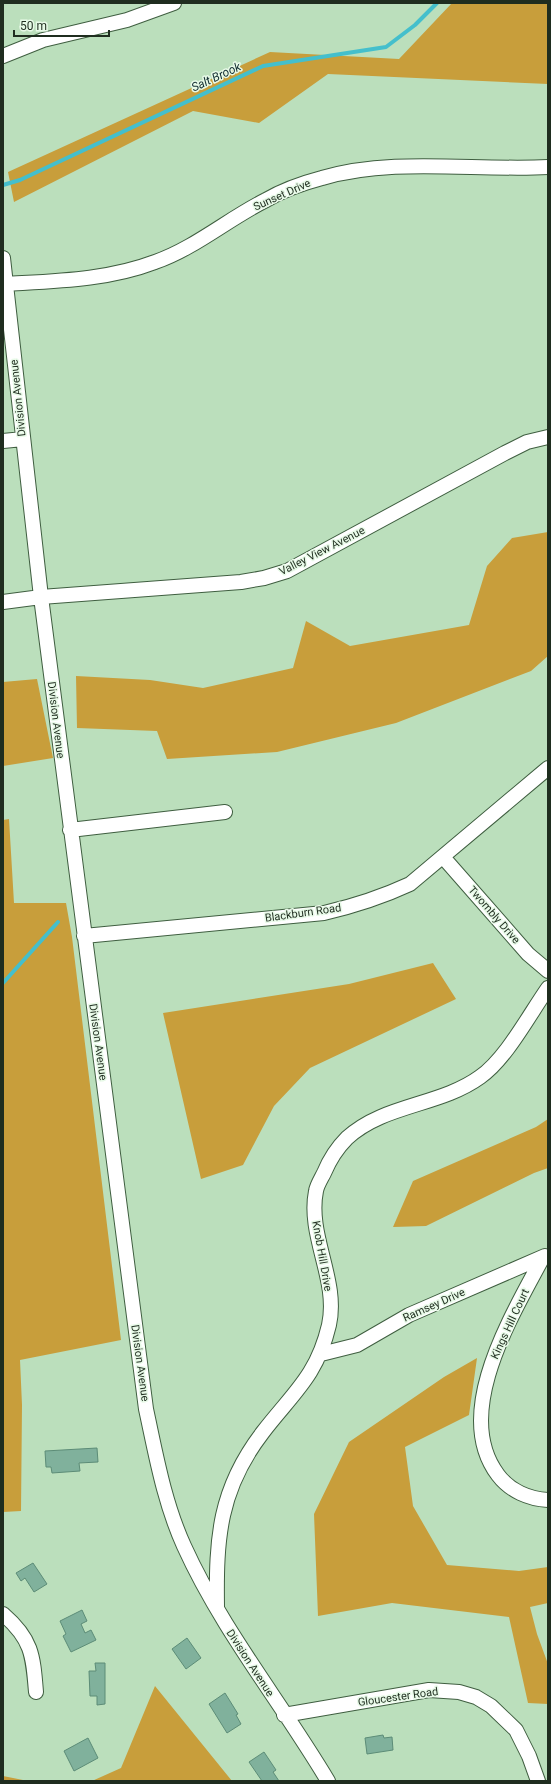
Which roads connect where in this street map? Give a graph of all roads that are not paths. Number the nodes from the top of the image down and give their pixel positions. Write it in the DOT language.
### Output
graph roads {
  1 [pos="174,3"];
  2 [pos="3,56"];
  3 [pos="548,167"];
  4 [pos="3,258"];
  5 [pos="6,284"];
  6 [pos="548,437"];
  7 [pos="23,439"];
  8 [pos="3,441"];
  9 [pos="41,597"];
  10 [pos="3,602"];
  11 [pos="548,768"];
  12 [pos="225,812"];
  13 [pos="70,830"];
  14 [pos="444,857"];
  15 [pos="84,936"];
  16 [pos="548,971"];
  17 [pos="548,988"];
  18 [pos="546,1256"];
  19 [pos="320,1354"];
  20 [pos="548,1500"];
  21 [pos="218,1612"];
  22 [pos="3,1614"];
  23 [pos="36,1692"];
  24 [pos="284,1715"];
  25 [pos="328,1781"];
  26 [pos="538,1781"];
  1 -- 2 [label="street"];
  3 -- 5 [label="street, Sunset Drive"];
  4 -- 5 [label="street, Division Avenue"];
  5 -- 7 [label="street, Division Avenue"];
  6 -- 9 [label="street, Valley View Avenue"];
  7 -- 8 [label="street"];
  7 -- 9 [label="street, Division Avenue"];
  9 -- 10 [label="street, Valley View Avenue"];
  9 -- 13 [label="street, Division Avenue"];
  11 -- 14 [label="street, Blackburn Road"];
  12 -- 13 [label="street"];
  13 -- 15 [label="street, Division Avenue"];
  14 -- 15 [label="street, Blackburn Road"];
  14 -- 16 [label="street, Twombly Drive"];
  15 -- 21 [label="street, Division Avenue"];
  17 -- 19 [label="street, Knob Hill Drive"];
  18 -- 19 [label="street, Ramsey Drive"];
  18 -- 20 [label="street, Kings Hill Court"];
  19 -- 21 [label="street, Knob Hill Drive"];
  21 -- 24 [label="street, Division Avenue"];
  22 -- 23 [label="street"];
  24 -- 25 [label="street, Division Avenue"];
  24 -- 26 [label="street, Gloucester Road"];
}
